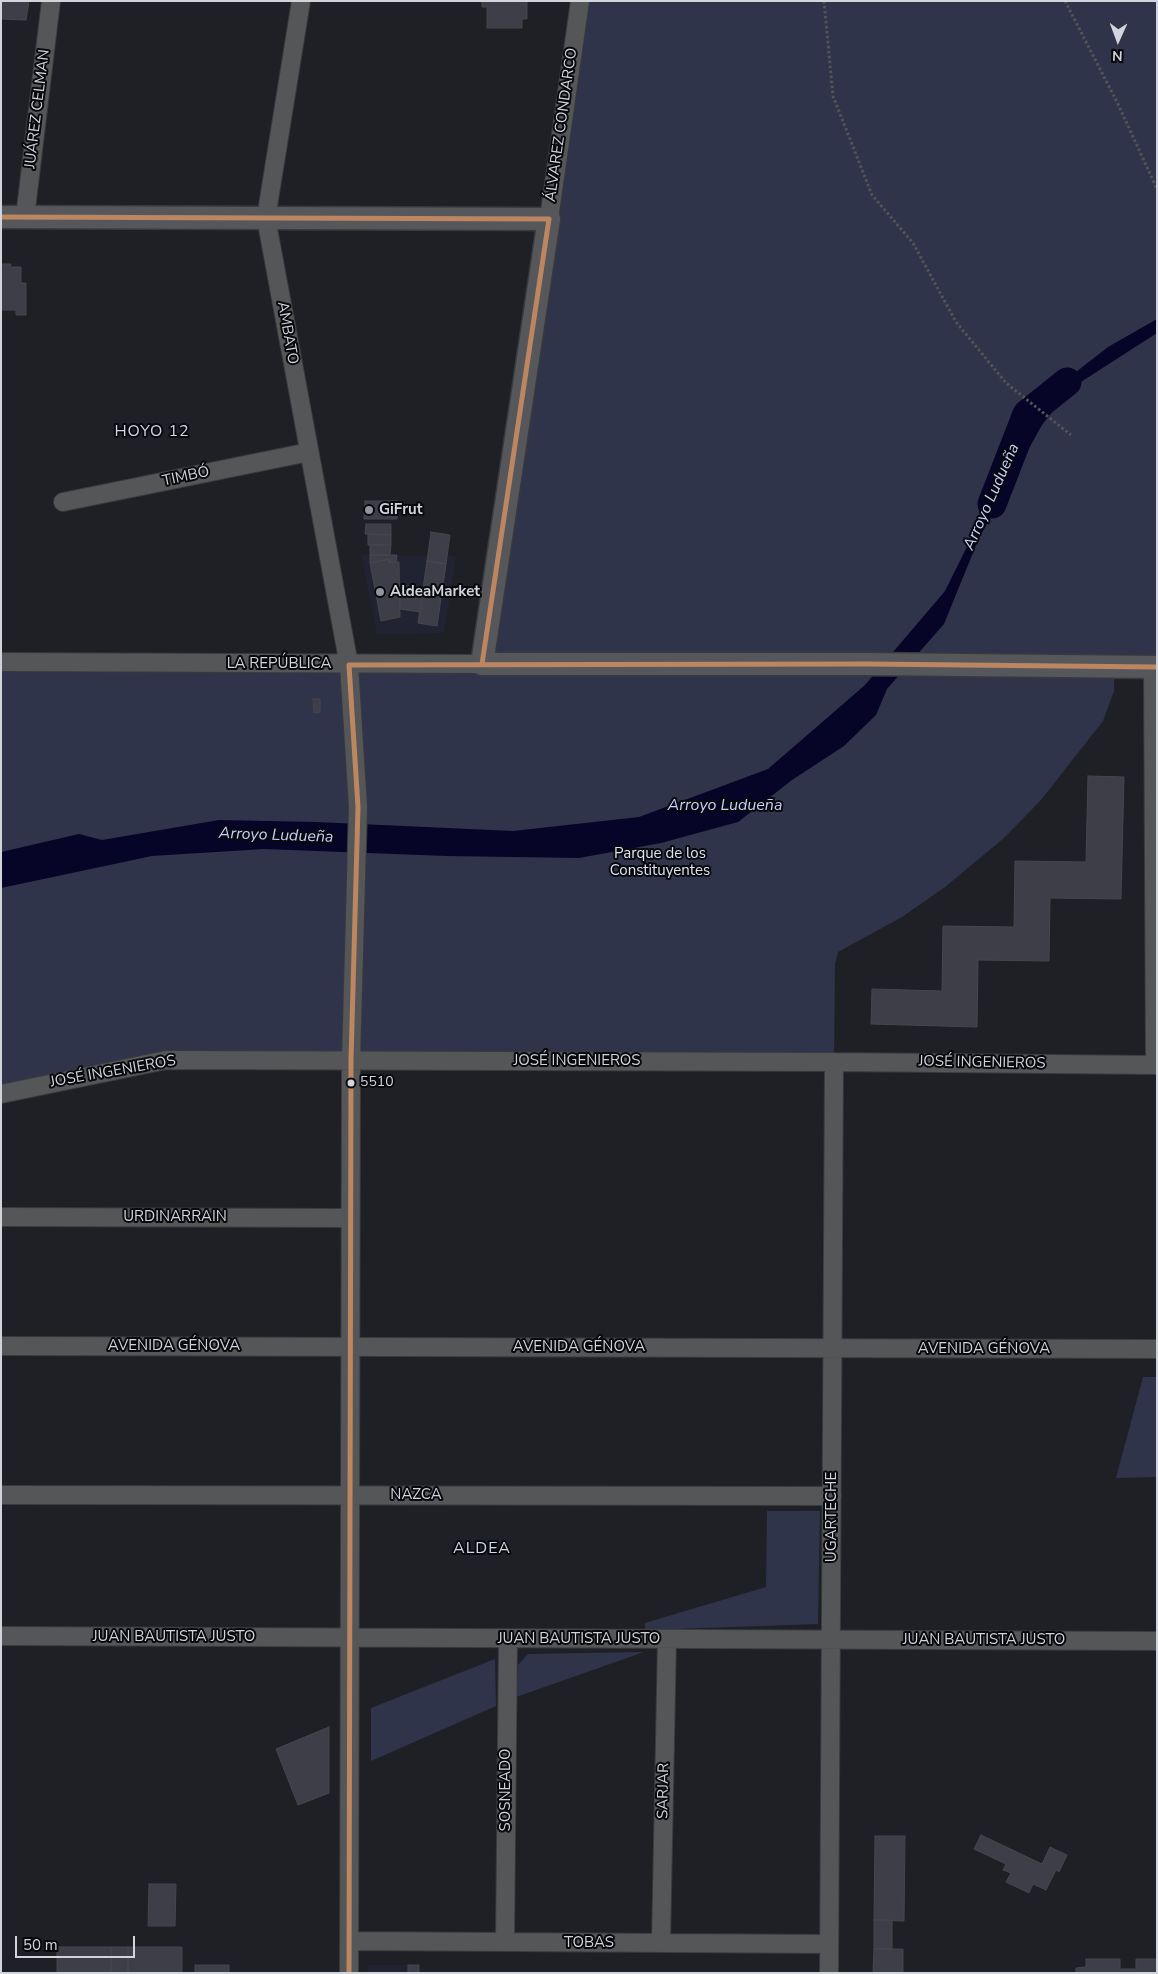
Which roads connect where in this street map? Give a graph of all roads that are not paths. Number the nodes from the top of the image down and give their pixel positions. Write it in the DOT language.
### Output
graph roads {
  1 [pos="51,1"];
  2 [pos="301,1"];
  3 [pos="580,1"];
  4 [pos="1,217"];
  5 [pos="25,217"];
  6 [pos="266,218"];
  7 [pos="549,218"];
  8 [pos="308,452"];
  9 [pos="63,502"];
  10 [pos="1,662"];
  11 [pos="482,664"];
  12 [pos="349,665"];
  13 [pos="1155,667"];
  14 [pos="351,1060"];
  15 [pos="834,1062"];
  16 [pos="1156,1064"];
  17 [pos="1,1094"];
  18 [pos="1,1217"];
  19 [pos="350,1218"];
  20 [pos="1,1346"];
  21 [pos="349,1347"];
  22 [pos="832,1348"];
  23 [pos="1157,1349"];
  24 [pos="1,1495"];
  25 [pos="349,1495"];
  26 [pos="832,1496"];
  27 [pos="1,1636"];
  28 [pos="349,1638"];
  29 [pos="508,1638"];
  30 [pos="667,1639"];
  31 [pos="831,1640"];
  32 [pos="1157,1641"];
  33 [pos="349,1941"];
  34 [pos="505,1942"];
  35 [pos="662,1943"];
  36 [pos="829,1944"];
  37 [pos="349,1973"];
  38 [pos="829,1973"];
  1 -- 5 [label="street, JUÁREZ CELMAN"];
  2 -- 6 [label="street, AMBATO"];
  3 -- 7 [label="street, ÁLVAREZ CONDARCO"];
  4 -- 5 [label="main road"];
  5 -- 6 [label="main road"];
  6 -- 7 [label="main road"];
  6 -- 8 [label="street, AMBATO"];
  7 -- 11 [label="main road, ÁLVAREZ CONDARCO"];
  8 -- 9 [label="street, TIMBÓ"];
  8 -- 12 [label="street, AMBATO"];
  10 -- 12 [label="street, LA REPÚBLICA"];
  11 -- 12 [label="street, LA REPÚBLICA"];
  11 -- 13 [label="main road, LA REPÚBLICA"];
  12 -- 14 [label="street"];
  13 -- 16 [label="street"];
  14 -- 15 [label="street, JOSÉ INGENIEROS"];
  14 -- 17 [label="street, JOSÉ INGENIEROS"];
  14 -- 19 [label="street"];
  15 -- 16 [label="street, JOSÉ INGENIEROS"];
  15 -- 22 [label="street, UGARTECHE"];
  18 -- 19 [label="street, URDINARRAIN"];
  19 -- 21 [label="street"];
  20 -- 21 [label="street, AVENIDA GÉNOVA"];
  21 -- 22 [label="street, AVENIDA GÉNOVA"];
  21 -- 25 [label="street"];
  22 -- 23 [label="street, AVENIDA GÉNOVA"];
  22 -- 26 [label="street, UGARTECHE"];
  24 -- 25 [label="street, NAZCA"];
  25 -- 26 [label="street, NAZCA"];
  25 -- 28 [label="street"];
  26 -- 31 [label="street, UGARTECHE"];
  27 -- 28 [label="street, JUAN BAUTISTA JUSTO"];
  28 -- 29 [label="street, JUAN BAUTISTA JUSTO"];
  28 -- 33 [label="street"];
  29 -- 30 [label="street, JUAN BAUTISTA JUSTO"];
  29 -- 34 [label="street, SOSNEADO"];
  30 -- 31 [label="street, JUAN BAUTISTA JUSTO"];
  30 -- 35 [label="street, SARJAR"];
  31 -- 32 [label="street, JUAN BAUTISTA JUSTO"];
  31 -- 36 [label="street, UGARTECHE"];
  33 -- 34 [label="street, TOBAS"];
  33 -- 37 [label="street"];
  34 -- 35 [label="street, TOBAS"];
  35 -- 36 [label="street, TOBAS"];
  36 -- 38 [label="street, UGARTECHE"];
}
